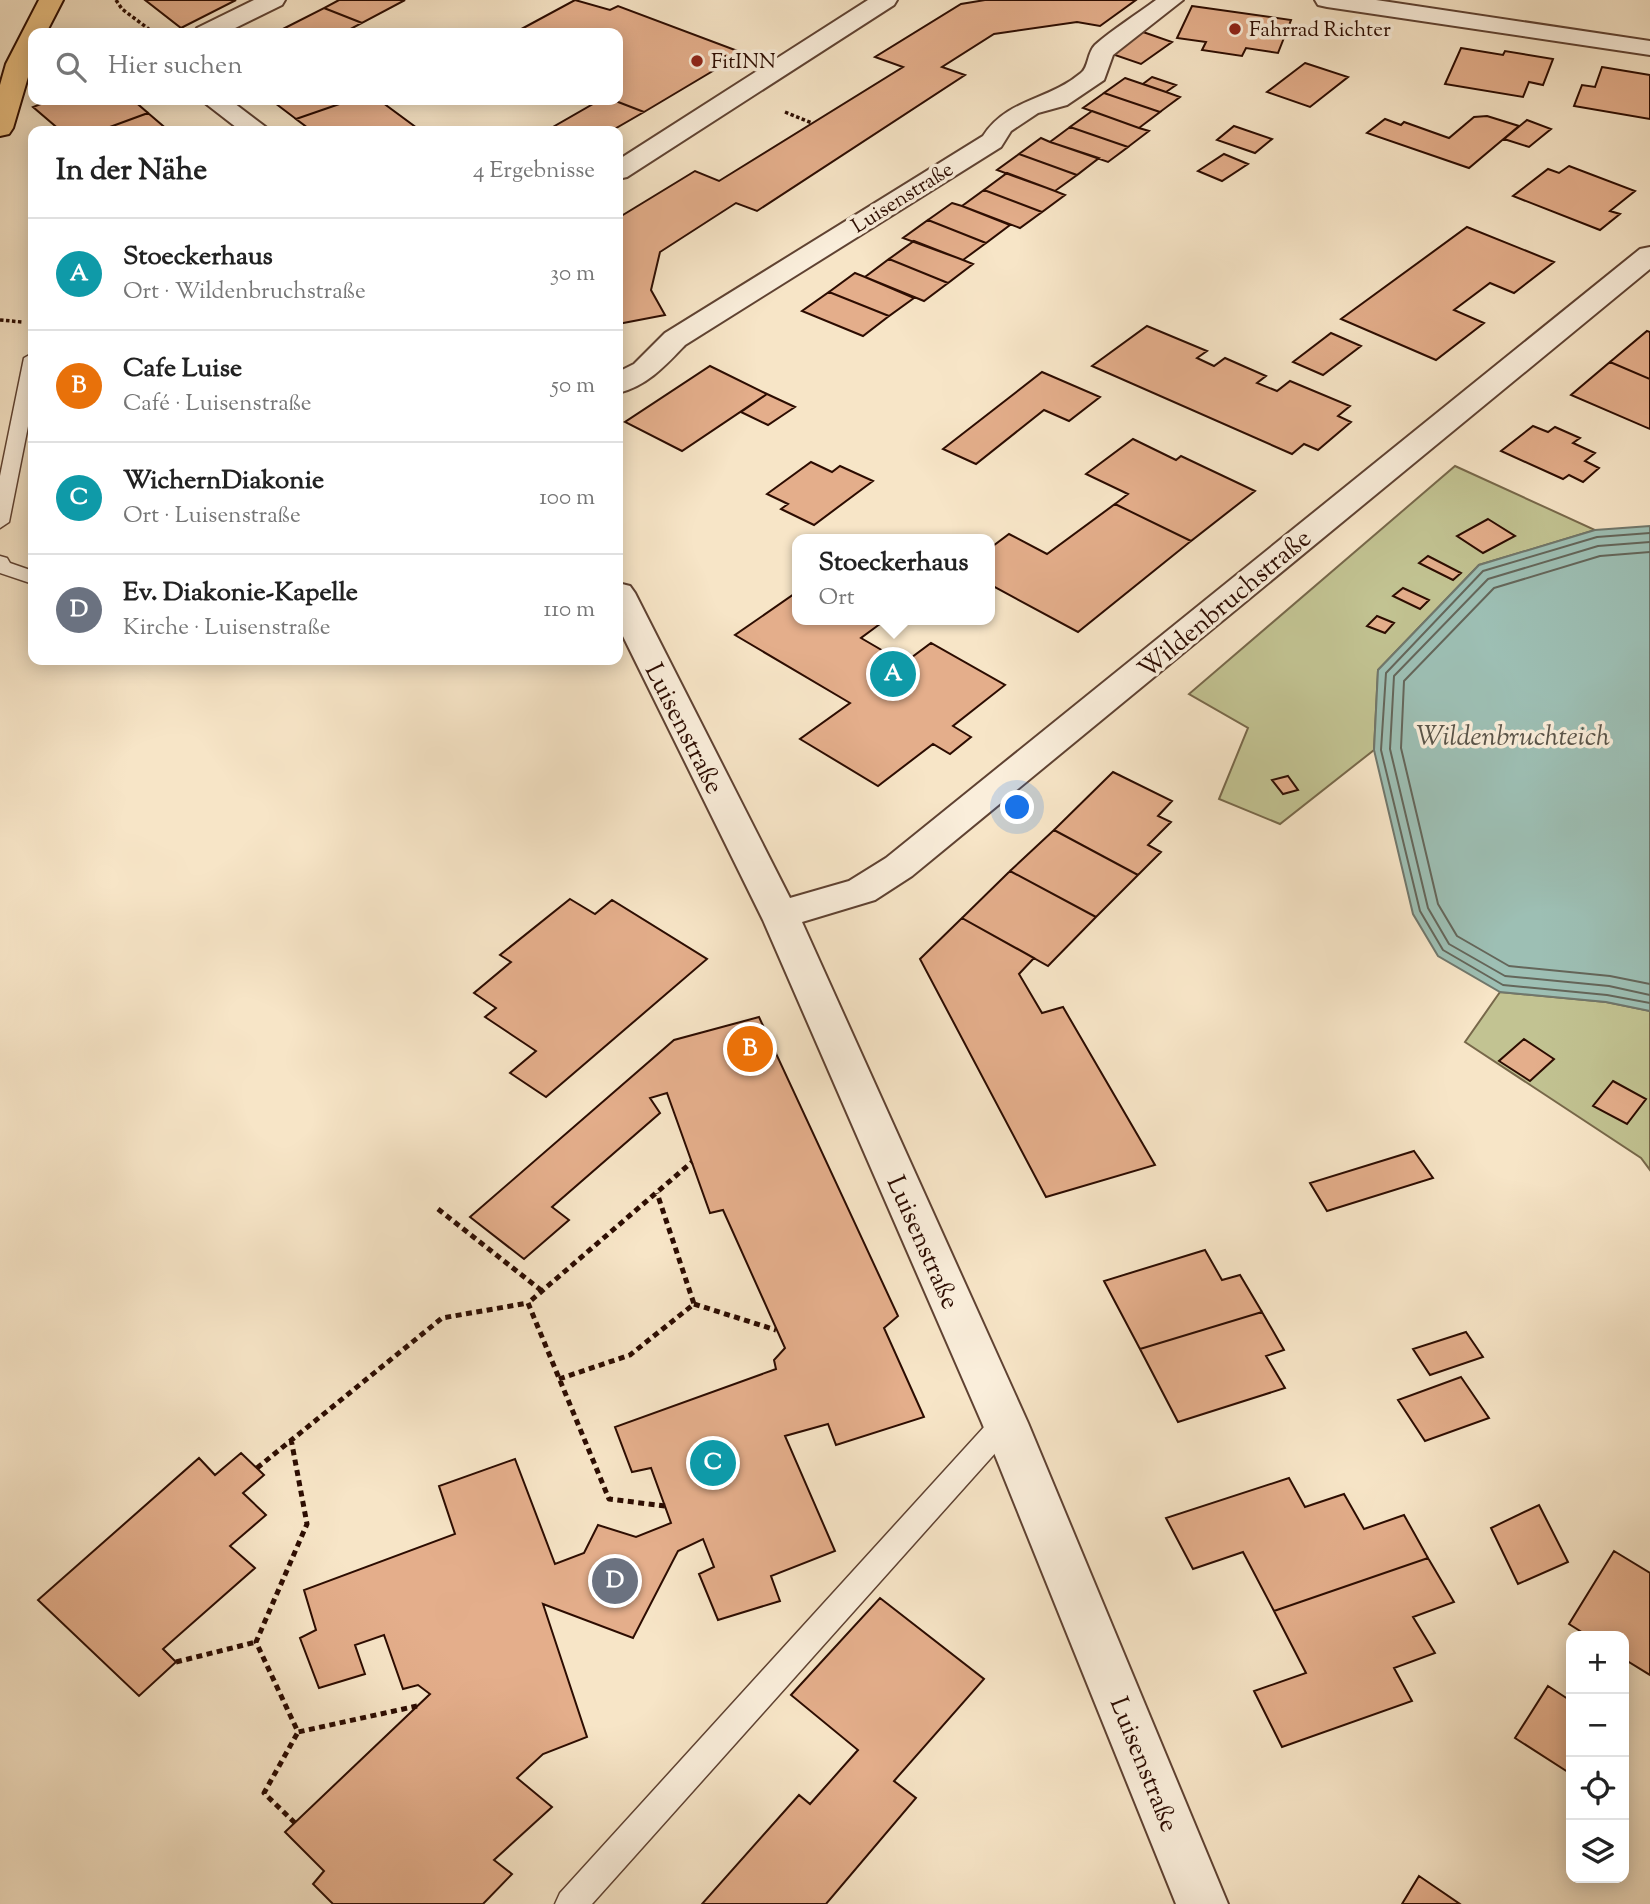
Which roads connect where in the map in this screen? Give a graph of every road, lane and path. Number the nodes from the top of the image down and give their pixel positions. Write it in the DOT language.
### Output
graph roads {
  1 [pos="51,0"];
  2 [pos="117,0"];
  3 [pos="273,0"];
  4 [pos="885,0"];
  5 [pos="1171,0"];
  6 [pos="1327,0"];
  7 [pos="37,28"];
  8 [pos="147,28"];
  9 [pos="216,28"];
  10 [pos="28,46"];
  11 [pos="1650,48"];
  12 [pos="221,105"];
  13 [pos="251,126"];
  14 [pos="0,128"];
  15 [pos="623,168"];
  16 [pos="1650,255"];
  17 [pos="0,320"];
  18 [pos="28,323"];
  19 [pos="623,381"];
  20 [pos="28,383"];
  21 [pos="0,522"];
  22 [pos="0,562"];
  23 [pos="28,576"];
  24 [pos="623,603"];
  25 [pos="779,915"];
  26 [pos="692,1162"];
  27 [pos="657,1193"];
  28 [pos="438,1209"];
  29 [pos="542,1292"];
  30 [pos="528,1303"];
  31 [pos="694,1304"];
  32 [pos="776,1330"];
  33 [pos="559,1378"];
  34 [pos="1005,1423"];
  35 [pos="291,1439"];
  36 [pos="257,1468"];
  37 [pos="664,1506"];
  38 [pos="256,1642"];
  39 [pos="176,1662"];
  40 [pos="416,1706"];
  41 [pos="298,1732"];
  42 [pos="295,1823"];
  43 [pos="571,1904"];
  44 [pos="1202,1904"];
  1 -- 7 [label="main road"];
  2 -- 8 [label="path"];
  3 -- 9 [label="street"];
  4 -- 15 [label="street"];
  5 -- 19 [label="street, Luisenstraße"];
  6 -- 11 [label="street"];
  10 -- 14 [label="main road"];
  12 -- 13 [label="street"];
  16 -- 25 [label="street, Wildenbruchstraße"];
  17 -- 18 [label="path"];
  20 -- 21 [label="lane"];
  22 -- 23 [label="lane"];
  24 -- 25 [label="street, Luisenstraße"];
  25 -- 34 [label="street, Luisenstraße"];
  26 -- 27 [label="path"];
  27 -- 29 [label="path"];
  27 -- 31 [label="path"];
  28 -- 29 [label="path"];
  29 -- 30 [label="path"];
  30 -- 33 [label="path"];
  30 -- 35 [label="path"];
  31 -- 32 [label="path"];
  31 -- 33 [label="path"];
  33 -- 37 [label="path"];
  34 -- 43 [label="lane"];
  34 -- 44 [label="street, Luisenstraße"];
  35 -- 36 [label="path"];
  35 -- 38 [label="path"];
  38 -- 39 [label="path"];
  38 -- 41 [label="path"];
  40 -- 41 [label="path"];
  41 -- 42 [label="path"];
}
